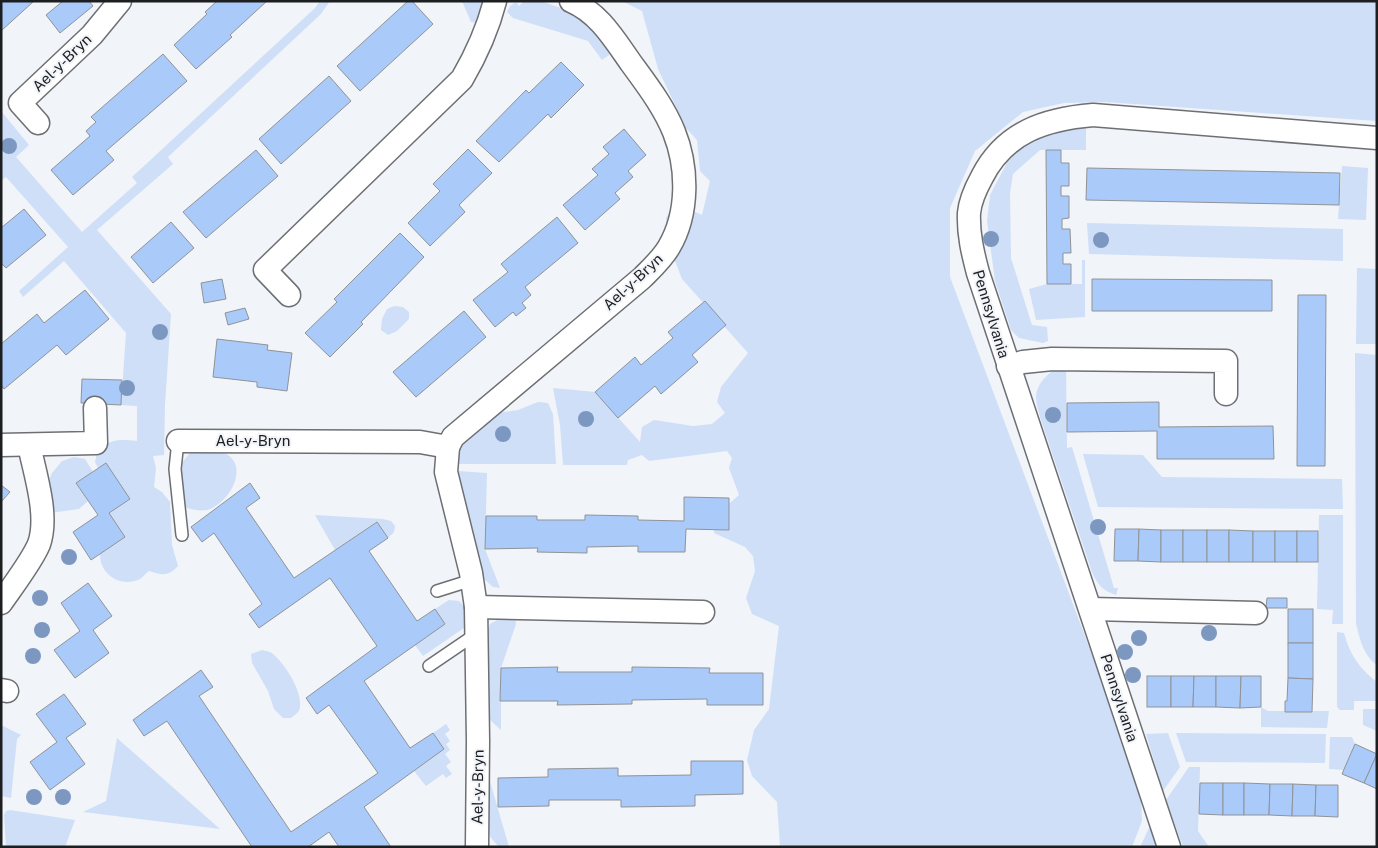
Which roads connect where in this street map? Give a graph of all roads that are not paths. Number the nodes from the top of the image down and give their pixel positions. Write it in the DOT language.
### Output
graph roads {
  1 [pos="120,1"];
  2 [pos="495,1"];
  3 [pos="571,1"];
  4 [pos="38,124"];
  5 [pos="1377,138"];
  6 [pos="289,295"];
  7 [pos="1008,366"];
  8 [pos="1226,394"];
  9 [pos="95,408"];
  10 [pos="178,441"];
  11 [pos="29,445"];
  12 [pos="1,446"];
  13 [pos="448,447"];
  14 [pos="182,535"];
  15 [pos="472,580"];
  16 [pos="437,591"];
  17 [pos="1,603"];
  18 [pos="476,607"];
  19 [pos="1090,609"];
  20 [pos="703,612"];
  21 [pos="1256,613"];
  22 [pos="476,634"];
  23 [pos="429,666"];
  24 [pos="477,847"];
  25 [pos="1169,847"];
  1 -- 4 [label="street, Ael-y-Bryn"];
  2 -- 6 [label="street"];
  3 -- 13 [label="street, Ael-y-Bryn"];
  5 -- 7 [label="street, Pennsylvania"];
  7 -- 8 [label="street"];
  7 -- 19 [label="street, Pennsylvania"];
  9 -- 11 [label="street"];
  10 -- 13 [label="street, Ael-y-Bryn"];
  10 -- 14 [label="lane"];
  11 -- 12 [label="street"];
  11 -- 17 [label="street"];
  13 -- 15 [label="street, Ael-y-Bryn"];
  15 -- 16 [label="lane"];
  15 -- 18 [label="street, Ael-y-Bryn"];
  18 -- 20 [label="street"];
  18 -- 22 [label="street, Ael-y-Bryn"];
  19 -- 21 [label="street"];
  19 -- 25 [label="street, Pennsylvania"];
  22 -- 23 [label="lane"];
  22 -- 24 [label="street, Ael-y-Bryn"];
}
